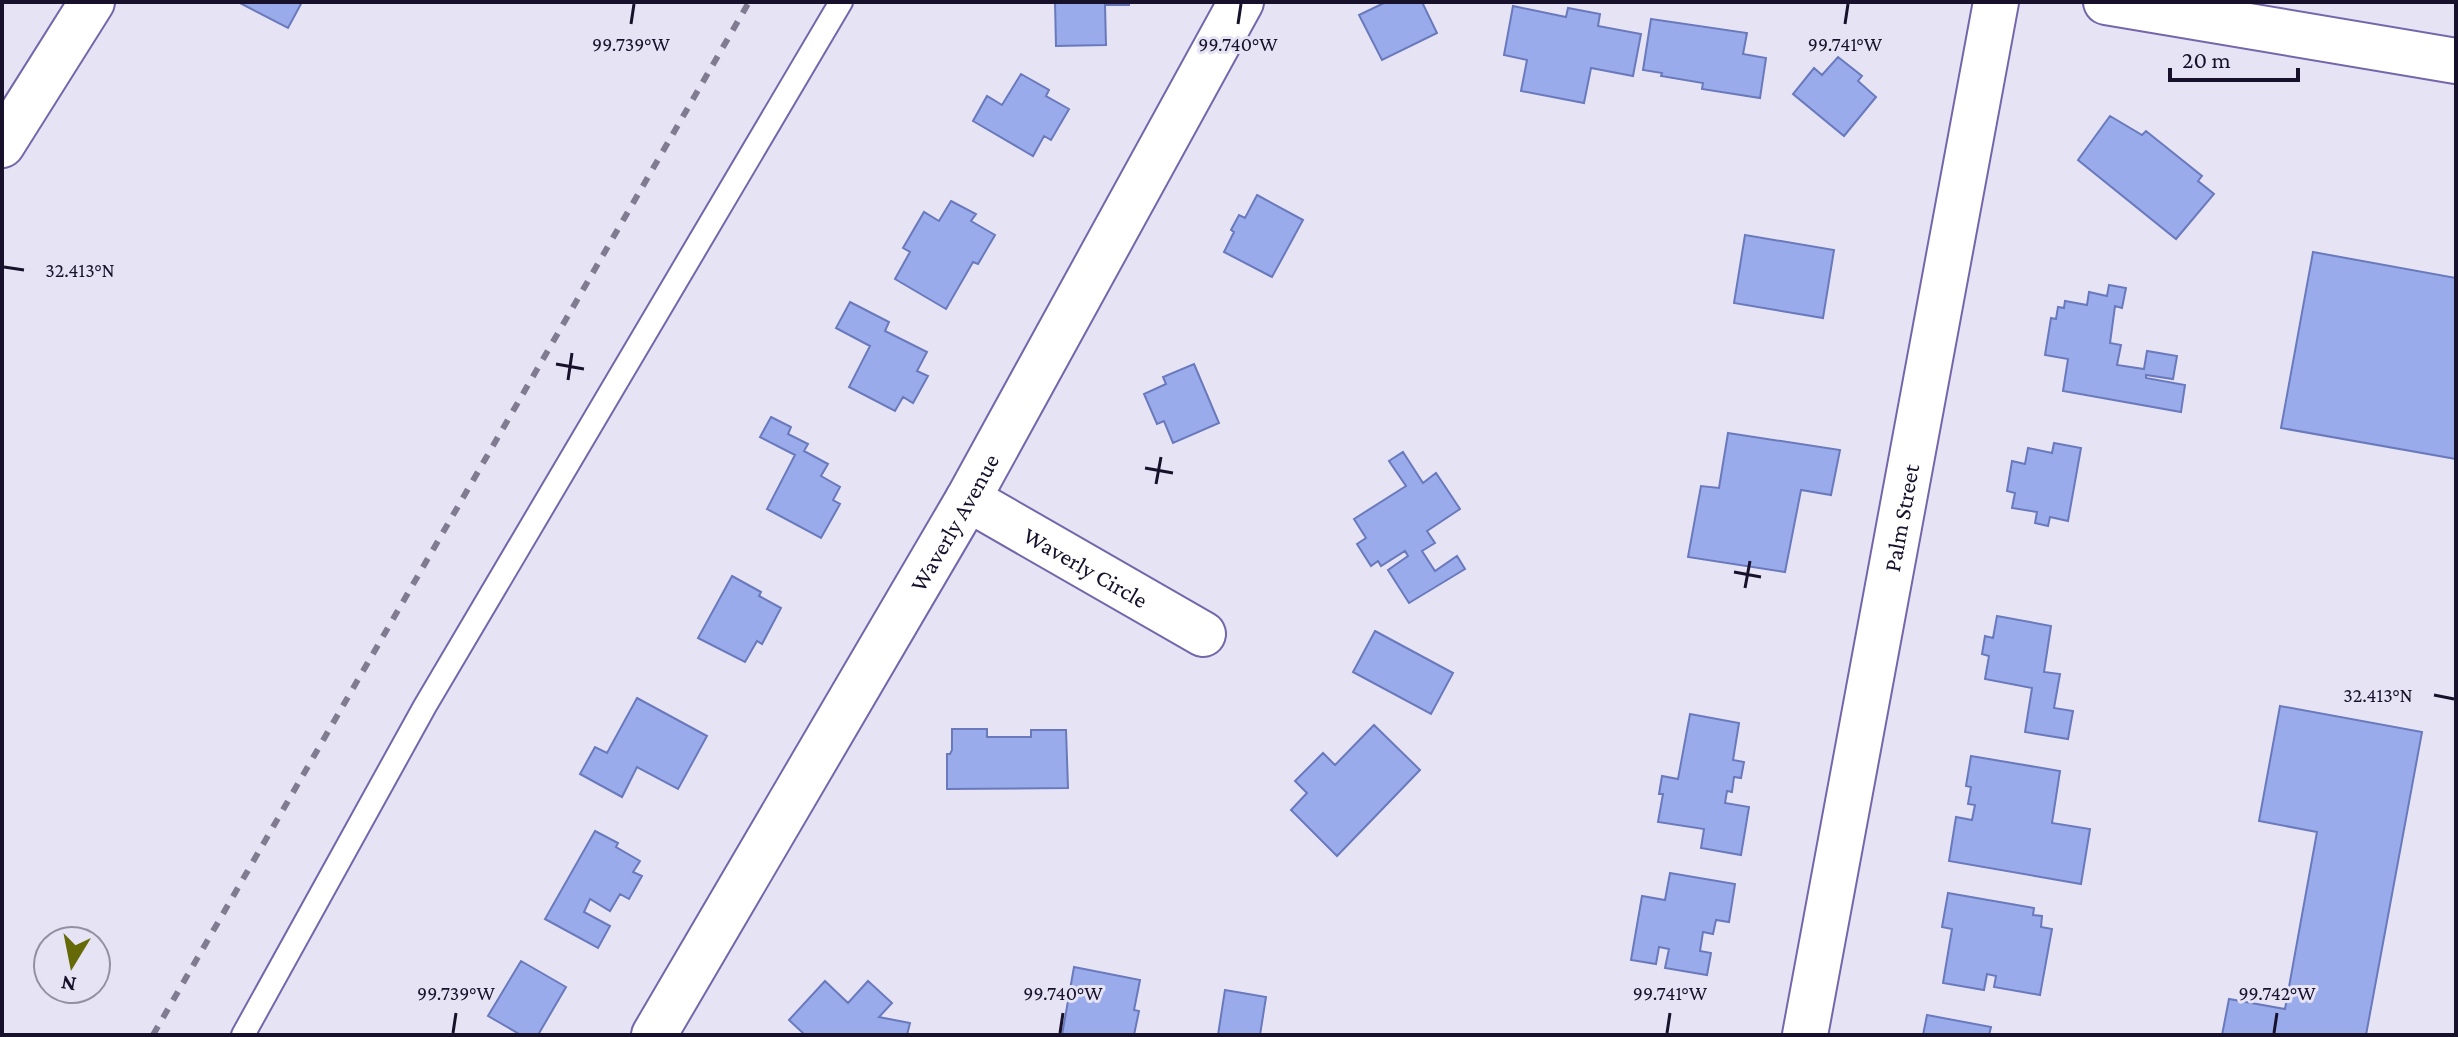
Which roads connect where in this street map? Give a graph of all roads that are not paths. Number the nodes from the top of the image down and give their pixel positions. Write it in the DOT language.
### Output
graph roads {
  1 [pos="92,2"];
  2 [pos="841,2"];
  3 [pos="1241,2"];
  4 [pos="1996,2"];
  5 [pos="2106,2"];
  6 [pos="2456,61"];
  7 [pos="2,145"];
  8 [pos="968,499"];
  9 [pos="1203,634"];
  10 [pos="243,1035"];
  11 [pos="654,1035"];
  12 [pos="1805,1035"];
  1 -- 7 [label="street"];
  2 -- 10 [label="lane"];
  3 -- 8 [label="street, Waverly Avenue"];
  4 -- 12 [label="street, Palm Street"];
  5 -- 6 [label="street"];
  8 -- 9 [label="street, Waverly Circle"];
  8 -- 11 [label="street, Waverly Avenue"];
}
